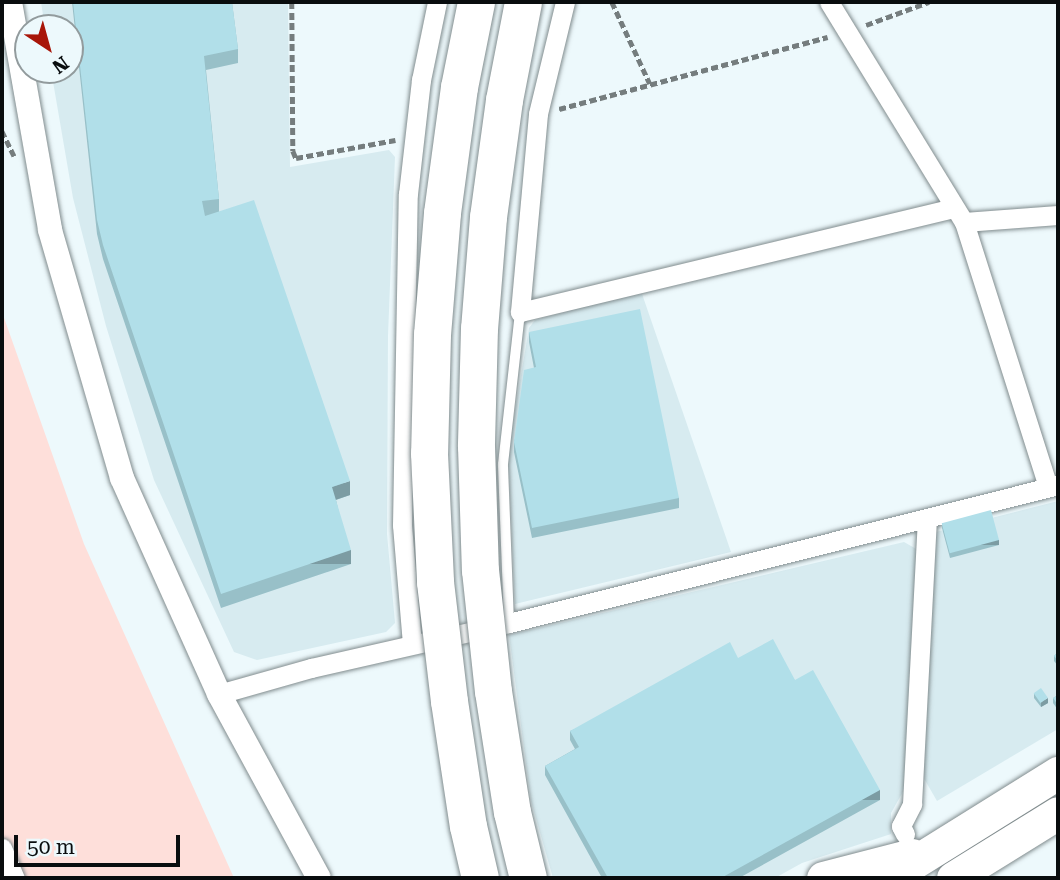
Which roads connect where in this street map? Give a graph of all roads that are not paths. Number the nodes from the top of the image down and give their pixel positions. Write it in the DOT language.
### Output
graph roads {
  1 [pos="10,2"];
  2 [pos="436,2"];
  3 [pos="476,2"];
  4 [pos="523,2"];
  5 [pos="565,2"];
  6 [pos="829,2"];
  7 [pos="959,215"];
  8 [pos="1058,215"];
  9 [pos="520,312"];
  10 [pos="1053,486"];
  11 [pos="927,520"];
  12 [pos="509,623"];
  13 [pos="412,644"];
  14 [pos="219,694"];
  15 [pos="1058,773"];
  16 [pos="1058,813"];
  17 [pos="905,834"];
  18 [pos="2,848"];
  19 [pos="937,848"];
  20 [pos="15,878"];
  21 [pos="319,878"];
  22 [pos="480,878"];
  23 [pos="528,878"];
  24 [pos="823,878"];
  25 [pos="889,878"];
  26 [pos="953,878"];
  1 -- 14 [label="street"];
  2 -- 13 [label="street"];
  3 -- 22 [label="highway, bridge"];
  4 -- 23 [label="highway, bridge"];
  5 -- 9 [label="street"];
  6 -- 7 [label="street"];
  7 -- 8 [label="street"];
  7 -- 9 [label="street"];
  7 -- 10 [label="street"];
  9 -- 12 [label="lane"];
  10 -- 11 [label="street"];
  11 -- 12 [label="street"];
  11 -- 17 [label="street"];
  12 -- 13 [label="street"];
  13 -- 14 [label="street"];
  14 -- 21 [label="street"];
  15 -- 19 [label="highway"];
  16 -- 26 [label="highway"];
  18 -- 20 [label="street"];
  19 -- 24 [label="highway"];
  19 -- 25 [label="highway"];
}
